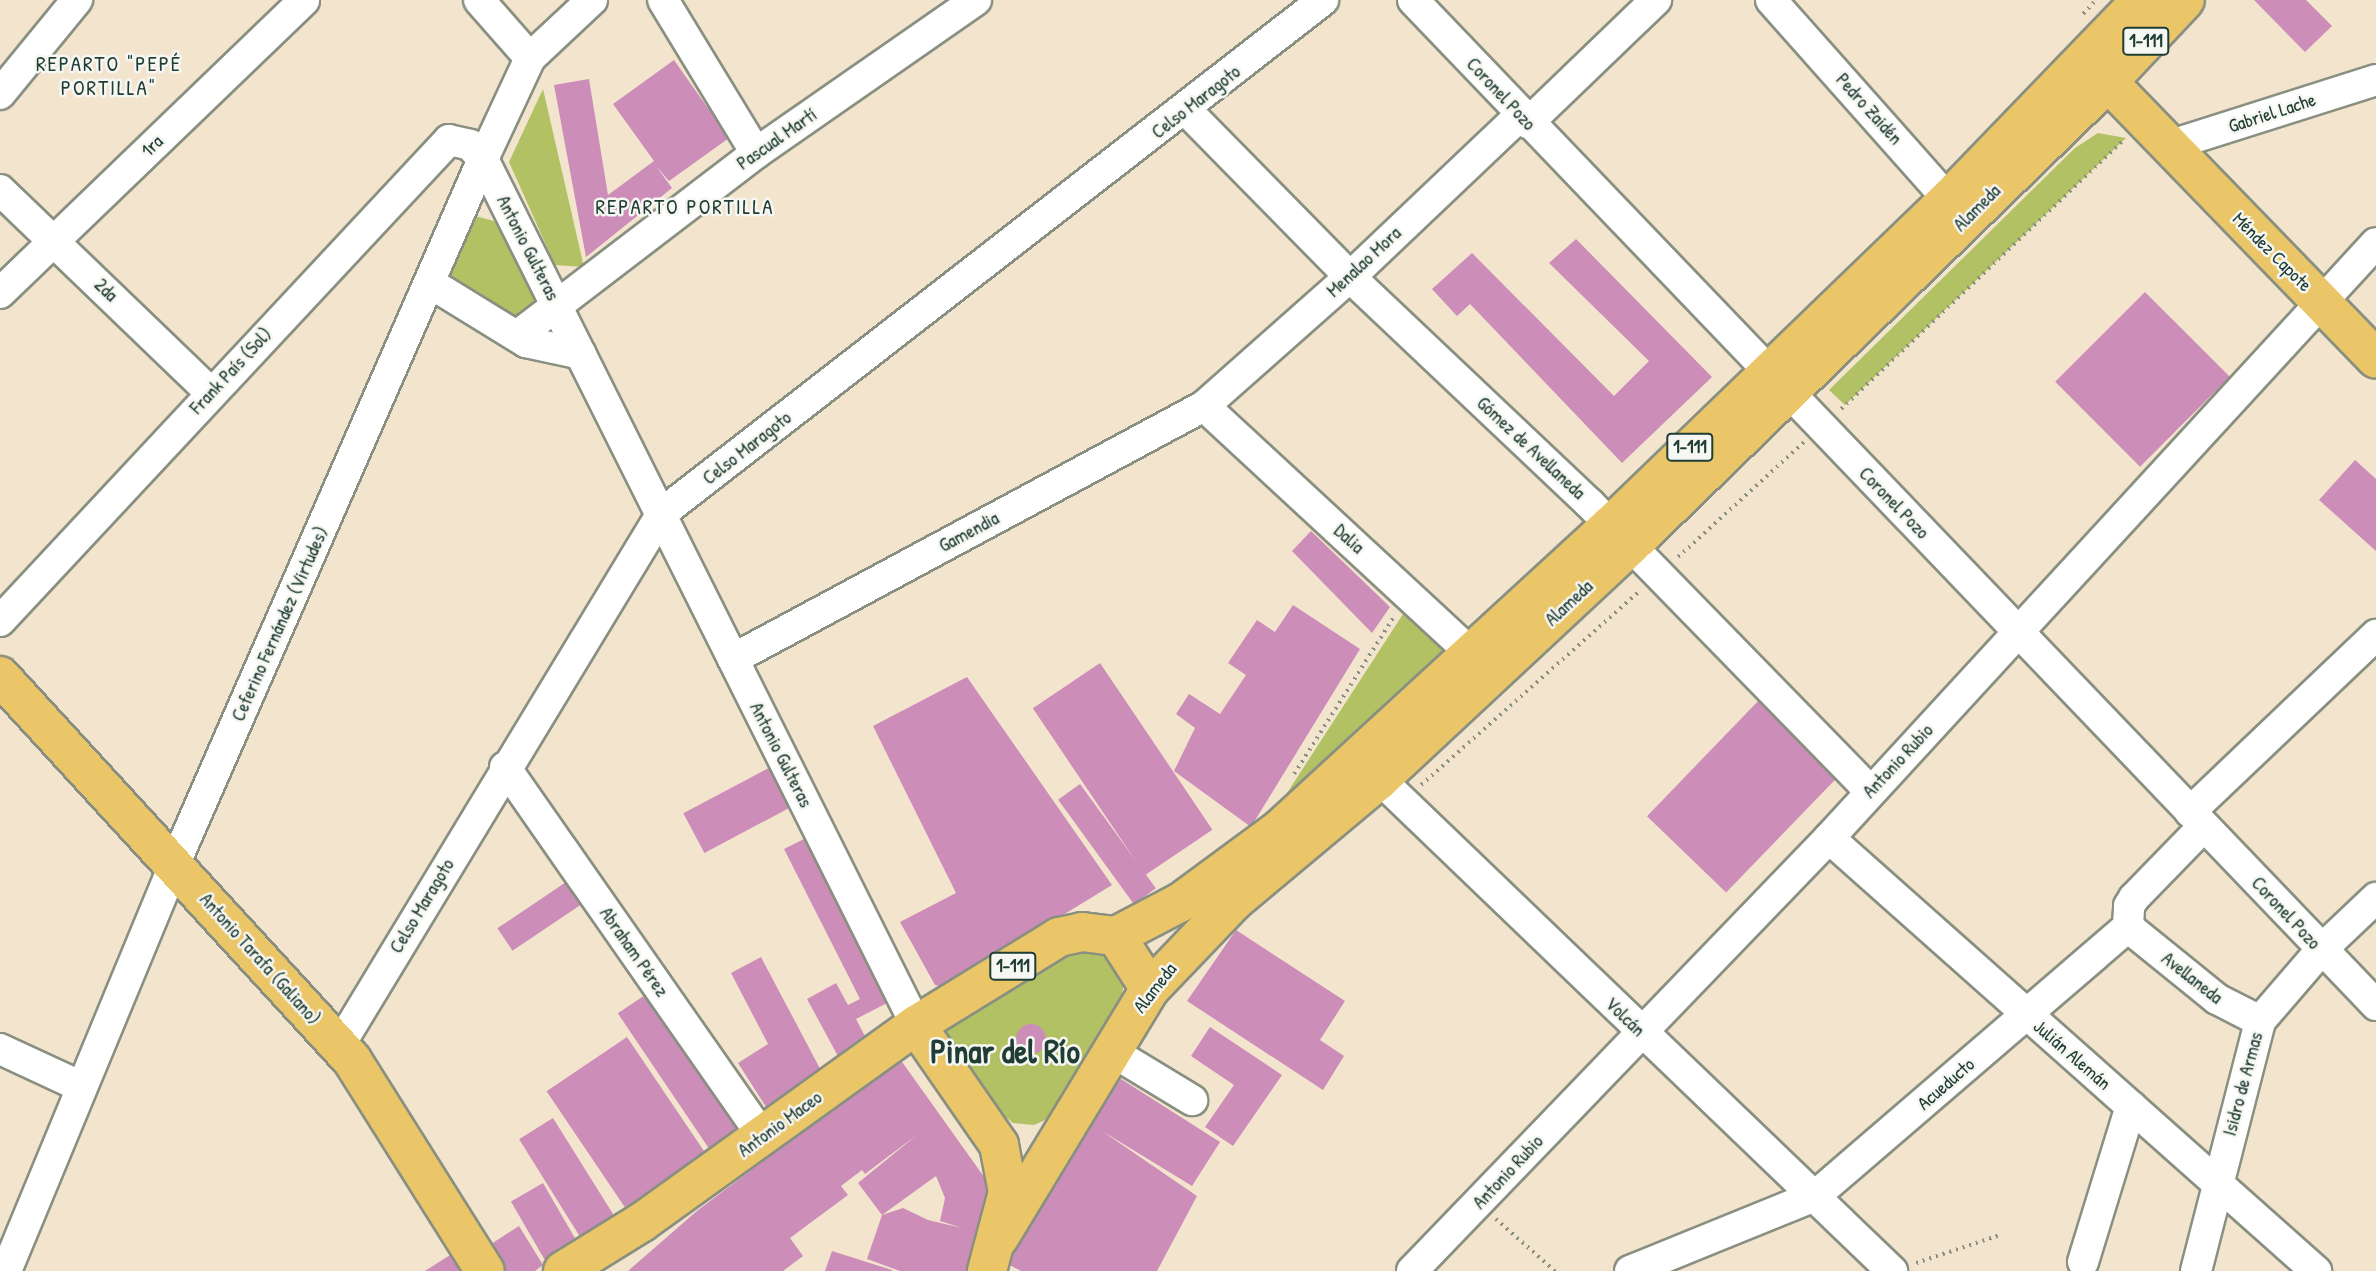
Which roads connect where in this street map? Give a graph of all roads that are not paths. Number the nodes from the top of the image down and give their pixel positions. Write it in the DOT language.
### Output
graph roads {
  1 [pos="77,0"];
  2 [pos="304,0"];
  3 [pos="479,0"];
  4 [pos="592,0"];
  5 [pos="663,0"];
  6 [pos="975,0"];
  7 [pos="1323,0"];
  8 [pos="1413,0"];
  9 [pos="1656,0"];
  10 [pos="1771,0"];
  11 [pos="2140,0"];
  12 [pos="2159,0"];
  13 [pos="2185,0"];
  14 [pos="2143,43"];
  15 [pos="530,58"];
  16 [pos="2376,80"];
  17 [pos="2108,82"];
  18 [pos="0,94"];
  19 [pos="1186,110"];
  20 [pos="1524,119"];
  21 [pos="2067,121"];
  22 [pos="2146,136"];
  23 [pos="477,152"];
  24 [pos="756,153"];
  25 [pos="0,190"];
  26 [pos="1958,203"];
  27 [pos="54,239"];
  28 [pos="2376,243"];
  29 [pos="1350,276"];
  30 [pos="430,283"];
  31 [pos="0,293"];
  32 [pos="2322,303"];
  33 [pos="555,304"];
  34 [pos="517,336"];
  35 [pos="581,354"];
  36 [pos="2376,359"];
  37 [pos="1778,380"];
  38 [pos="210,393"];
  39 [pos="1204,406"];
  40 [pos="662,513"];
  41 [pos="1620,536"];
  42 [pos="0,621"];
  43 [pos="2018,633"];
  44 [pos="2376,635"];
  45 [pos="733,659"];
  46 [pos="1482,663"];
  47 [pos="0,676"];
  48 [pos="505,767"];
  49 [pos="1380,781"];
  50 [pos="1870,791"];
  51 [pos="2197,819"];
  52 [pos="1829,838"];
  53 [pos="174,865"];
  54 [pos="2376,898"];
  55 [pos="2128,927"];
  56 [pos="1116,936"];
  57 [pos="2321,950"];
  58 [pos="1150,989"];
  59 [pos="2376,1005"];
  60 [pos="2026,1015"];
  61 [pos="2260,1021"];
  62 [pos="916,1025"];
  63 [pos="1640,1031"];
  64 [pos="339,1046"];
  65 [pos="0,1049"];
  66 [pos="1111,1051"];
  67 [pos="82,1087"];
  68 [pos="1192,1100"];
  69 [pos="2131,1106"];
  70 [pos="763,1137"];
  71 [pos="1055,1141"];
  72 [pos="999,1145"];
  73 [pos="2217,1185"];
  74 [pos="1815,1196"];
  75 [pos="642,1222"];
  76 [pos="993,1254"];
  77 [pos="2083,1262"];
  78 [pos="6,1271"];
  79 [pos="485,1271"];
  80 [pos="563,1271"];
  81 [pos="601,1271"];
  82 [pos="1412,1271"];
  83 [pos="1630,1271"];
  84 [pos="1892,1271"];
  85 [pos="2196,1271"];
  86 [pos="2316,1271"];
  1 -- 18 [label="street"];
  2 -- 27 [label="street, 1ra"];
  3 -- 15 [label="street"];
  4 -- 15 [label="street, Ceferino Fernández (Virtudes)"];
  5 -- 24 [label="street"];
  6 -- 24 [label="street, Pascual Martí"];
  7 -- 19 [label="street, Celso Maragoto"];
  8 -- 20 [label="street, Coronel Pozo"];
  9 -- 20 [label="street, Menalao Mora"];
  10 -- 26 [label="street, Pedro Zaidén"];
  11 -- 26 [label="main road, Alameda / 1-111"];
  12 -- 17 [label="main road"];
  13 -- 14 [label="main road, Alameda / 1-111"];
  14 -- 17 [label="main road, Alameda / 1-111"];
  14 -- 22 [label="main road"];
  15 -- 23 [label="street, Ceferino Fernández (Virtudes)"];
  16 -- 22 [label="street, Gabriel Lache"];
  17 -- 21 [label="main road, Alameda / 1-111"];
  17 -- 22 [label="main road, Méndez Capote"];
  17 -- 26 [label="main road"];
  19 -- 29 [label="street, Gómez de Avellaneda"];
  19 -- 40 [label="street, Celso Maragoto"];
  20 -- 29 [label="street, Menalao Mora"];
  20 -- 37 [label="street, Coronel Pozo"];
  21 -- 22 [label="main road"];
  21 -- 26 [label="main road, Alameda / 1-111"];
  22 -- 32 [label="main road, Méndez Capote"];
  23 -- 30 [label="street, Ceferino Fernández (Virtudes)"];
  23 -- 33 [label="street, Antonio Gulteras"];
  23 -- 38 [label="street, Frank País (Sol)"];
  24 -- 33 [label="street, Pascual Martí"];
  25 -- 27 [label="street, 2da"];
  26 -- 37 [label="main road, Alameda / 1-111"];
  27 -- 31 [label="street, 1ra"];
  27 -- 38 [label="street, 2da"];
  28 -- 32 [label="street, Antonio Rubio"];
  29 -- 39 [label="street, Menalao Mora"];
  29 -- 41 [label="street, Gómez de Avellaneda"];
  30 -- 34 [label="street"];
  30 -- 53 [label="street, Ceferino Fernández (Virtudes)"];
  32 -- 36 [label="main road, Méndez Capote"];
  32 -- 43 [label="street, Antonio Rubio"];
  33 -- 34 [label="street, Pascual Martí"];
  33 -- 35 [label="street, Antonio Gulteras"];
  34 -- 35 [label="street"];
  35 -- 40 [label="street, Antonio Gulteras"];
  37 -- 41 [label="main road, Alameda / 1-111"];
  37 -- 43 [label="street, Coronel Pozo"];
  38 -- 42 [label="street, Frank País (Sol)"];
  39 -- 45 [label="street, Gamendia"];
  39 -- 46 [label="street, Dalia"];
  40 -- 45 [label="street, Antonio Gulteras"];
  40 -- 48 [label="street, Celso Maragoto"];
  41 -- 46 [label="main road, Alameda / 1-111"];
  41 -- 50 [label="street, Gómez de Avellaneda"];
  43 -- 50 [label="street, Antonio Rubio"];
  43 -- 51 [label="street, Coronel Pozo"];
  44 -- 51 [label="street"];
  45 -- 62 [label="street, Antonio Gulteras"];
  46 -- 49 [label="main road, Alameda / 1-111"];
  47 -- 53 [label="main road, Antonio Tarafa (Galiano)"];
  48 -- 64 [label="street, Celso Maragoto"];
  48 -- 70 [label="street, Abraham Pérez"];
  49 -- 56 [label="main road, Alameda / 1-111"];
  49 -- 58 [label="main road, Alameda / 1-111"];
  49 -- 63 [label="street, Volcán"];
  50 -- 52 [label="street, Antonio Rubio"];
  51 -- 55 [label="street"];
  51 -- 57 [label="street, Coronel Pozo"];
  52 -- 60 [label="street, Julián Alemán"];
  52 -- 63 [label="street, Antonio Rubio"];
  53 -- 64 [label="main road, Antonio Tarafa (Galiano)"];
  53 -- 67 [label="street, Ceferino Fernández (Virtudes)"];
  54 -- 57 [label="street, Isidro de Armas"];
  55 -- 60 [label="street, Acueducto"];
  55 -- 61 [label="street, Avellaneda"];
  56 -- 58 [label="main road"];
  56 -- 62 [label="main road, 1-111"];
  57 -- 59 [label="street, Coronel Pozo"];
  57 -- 61 [label="street, Isidro de Armas"];
  58 -- 66 [label="main road, Alameda / 1-111"];
  60 -- 69 [label="street, Julián Alemán"];
  60 -- 74 [label="street, Acueducto"];
  61 -- 73 [label="street, Isidro de Armas"];
  62 -- 70 [label="main road, Antonio Maceo"];
  62 -- 72 [label="main road, Antonio Gulteras / 1-111"];
  63 -- 74 [label="street, Volcán"];
  63 -- 82 [label="street, Antonio Rubio"];
  64 -- 79 [label="main road, Antonio Tarafa (Galiano)"];
  65 -- 67 [label="street"];
  66 -- 68 [label="street"];
  66 -- 71 [label="main road, Alameda / 1-111"];
  67 -- 78 [label="street, Ceferino Fernández (Virtudes)"];
  69 -- 73 [label="street, Julián Alemán"];
  69 -- 77 [label="street"];
  70 -- 75 [label="main road, Antonio Maceo"];
  71 -- 72 [label="main road"];
  71 -- 76 [label="main road, Alameda / 1-111"];
  72 -- 76 [label="main road, Antonio Gulteras / 1-111"];
  73 -- 85 [label="street, Isidro de Armas"];
  73 -- 86 [label="street, Julián Alemán"];
  74 -- 83 [label="street, Acueducto"];
  74 -- 84 [label="street, Volcán"];
  75 -- 80 [label="main road, Antonio Maceo"];
  75 -- 81 [label="main road, Antonio Maceo"];
}
